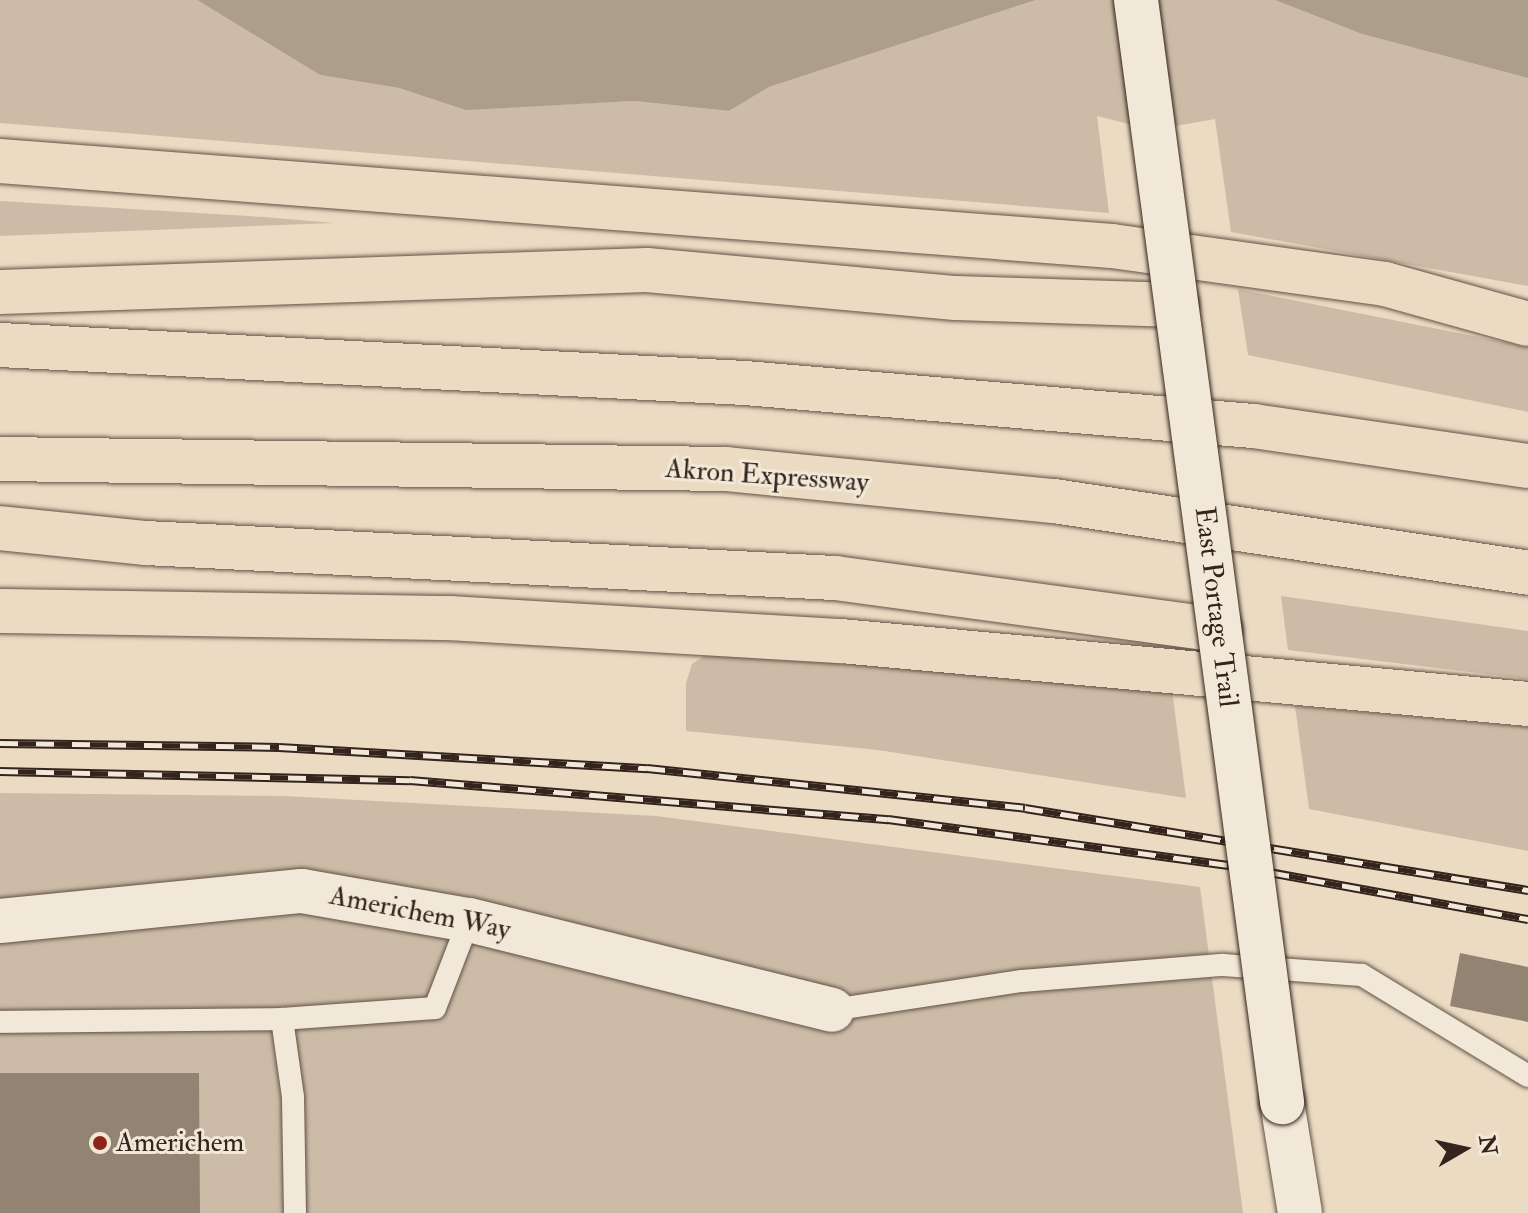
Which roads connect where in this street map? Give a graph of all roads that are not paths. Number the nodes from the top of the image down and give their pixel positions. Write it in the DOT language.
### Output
graph roads {
  1 [pos="1136,0"];
  2 [pos="0,161"];
  3 [pos="0,292"];
  4 [pos="1176,305"];
  5 [pos="1528,324"];
  6 [pos="0,345"];
  7 [pos="0,459"];
  8 [pos="1528,466"];
  9 [pos="0,528"];
  10 [pos="1528,573"];
  11 [pos="0,611"];
  12 [pos="1220,630"];
  13 [pos="1528,704"];
  14 [pos="469,920"];
  15 [pos="0,921"];
  16 [pos="832,1010"];
  17 [pos="282,1019"];
  18 [pos="0,1022"];
  19 [pos="1524,1069"];
  20 [pos="295,1213"];
  21 [pos="1300,1213"];
  1 -- 4 [label="street, East Portage Trail, bridge"];
  2 -- 5 [label="highway"];
  3 -- 4 [label="highway"];
  4 -- 12 [label="street, East Portage Trail, bridge"];
  6 -- 8 [label="highway"];
  7 -- 10 [label="highway, Akron Expressway"];
  9 -- 12 [label="highway"];
  11 -- 13 [label="highway"];
  12 -- 21 [label="street, East Portage Trail, bridge"];
  14 -- 15 [label="street, Americhem Way"];
  14 -- 16 [label="street, Americhem Way"];
  14 -- 17 [label="lane"];
  16 -- 19 [label="lane"];
  17 -- 18 [label="lane"];
  17 -- 20 [label="lane"];
}
